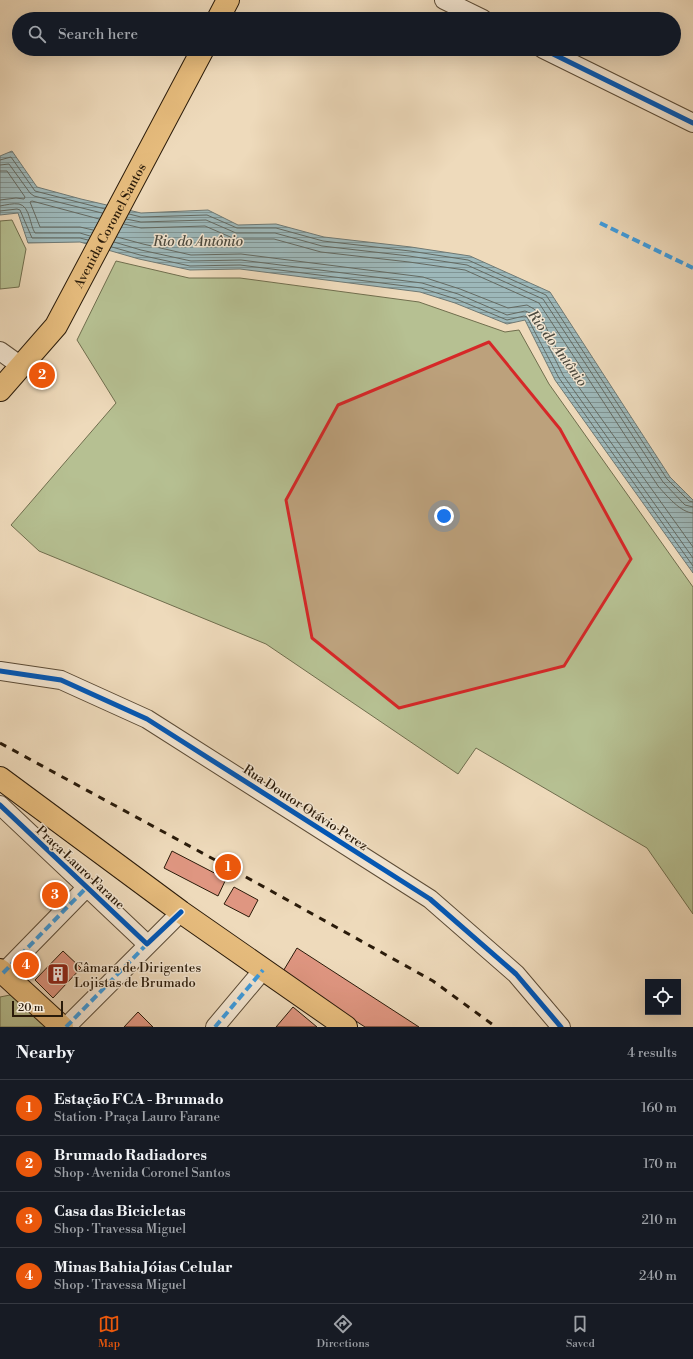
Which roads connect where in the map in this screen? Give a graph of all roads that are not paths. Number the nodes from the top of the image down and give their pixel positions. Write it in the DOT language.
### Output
graph roads {
  1 [pos="228,0"];
  2 [pos="444,0"];
  3 [pos="222,12"];
  4 [pos="469,12"];
  5 [pos="199,56"];
  6 [pos="557,56"];
  7 [pos="693,123"];
  8 [pos="0,351"];
  9 [pos="21,366"];
  10 [pos="0,390"];
  11 [pos="0,671"];
  12 [pos="0,778"];
  13 [pos="0,805"];
  14 [pos="87,887"];
  15 [pos="181,912"];
  16 [pos="148,944"];
  17 [pos="263,970"];
  18 [pos="2,971"];
  19 [pos="62,1027"];
  20 [pos="66,1027"];
  21 [pos="215,1027"];
  22 [pos="346,1027"];
  23 [pos="561,1027"];
  1 -- 3 [label="main road"];
  2 -- 4 [label="street"];
  5 -- 9 [label="main road, Avenida Coronel Santos"];
  6 -- 7 [label="street"];
  8 -- 9 [label="street"];
  9 -- 10 [label="main road, Avenida Coronel Santos"];
  11 -- 23 [label="street, Rua Doutor Otávio Perez"];
  12 -- 15 [label="main road, Praça Lauro Farane"];
  13 -- 14 [label="street, Praça Lauro Farane"];
  14 -- 16 [label="street, Praça Lauro Farane"];
  14 -- 18 [label="street"];
  15 -- 16 [label="street"];
  15 -- 17 [label="main road, Praça Lauro Farane"];
  16 -- 20 [label="street"];
  17 -- 21 [label="street"];
  17 -- 22 [label="main road, Praça Lauro Farane"];
  18 -- 19 [label="main road"];
}
